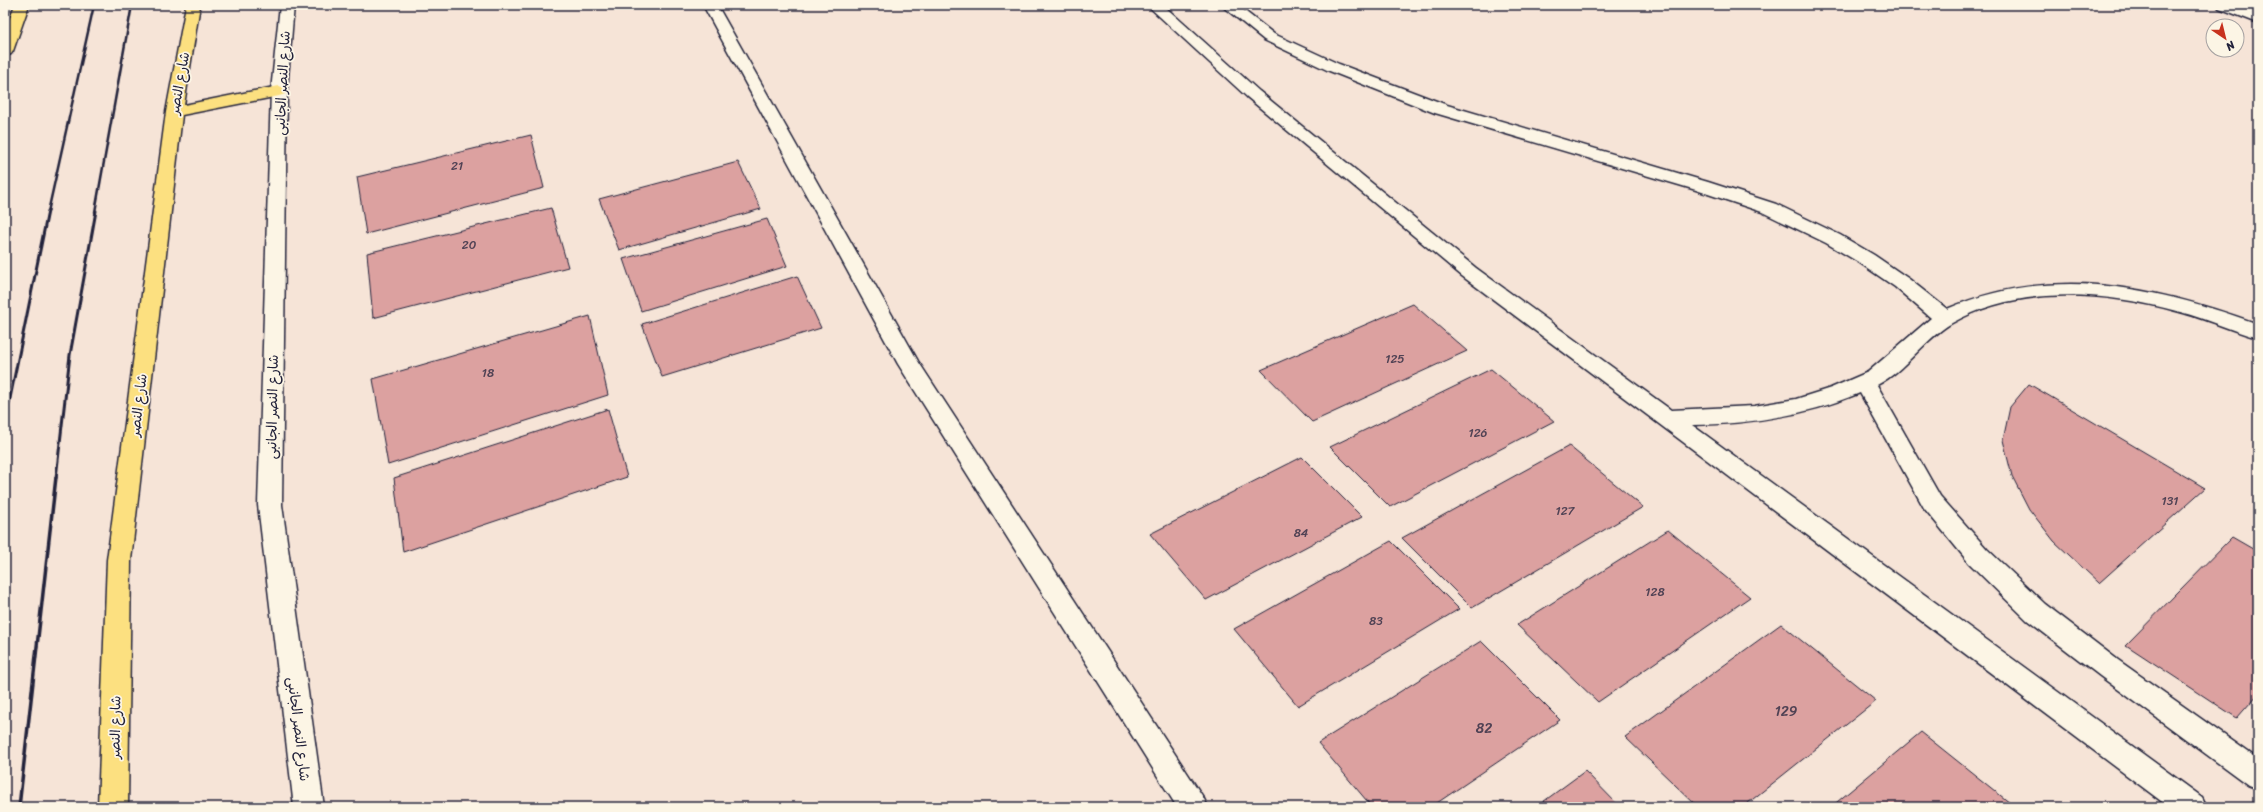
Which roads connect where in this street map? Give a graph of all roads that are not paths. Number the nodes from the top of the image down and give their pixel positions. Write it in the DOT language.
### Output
graph roads {
  1 [pos="22,5"];
  2 [pos="193,5"];
  3 [pos="287,5"];
  4 [pos="710,5"];
  5 [pos="1154,5"];
  6 [pos="1228,5"];
  7 [pos="2224,5"];
  8 [pos="2258,18"];
  9 [pos="5,51"];
  10 [pos="279,91"];
  11 [pos="174,112"];
  12 [pos="1944,318"];
  13 [pos="2258,331"];
  14 [pos="1865,383"];
  15 [pos="1666,418"];
  16 [pos="2258,776"];
  17 [pos="113,807"];
  18 [pos="309,807"];
  19 [pos="1193,807"];
  20 [pos="2192,807"];
  1 -- 9 [label="main road"];
  2 -- 11 [label="main road, شارع النصر"];
  3 -- 10 [label="street, شارع النصر الجانبى"];
  4 -- 19 [label="street"];
  5 -- 15 [label="street"];
  6 -- 12 [label="street"];
  7 -- 8 [label="street"];
  10 -- 11 [label="main road"];
  10 -- 18 [label="street, شارع النصر الجانبى"];
  11 -- 17 [label="main road, شارع النصر"];
  12 -- 13 [label="street"];
  12 -- 14 [label="street"];
  14 -- 15 [label="street"];
  14 -- 16 [label="street"];
  15 -- 20 [label="street"];
}
